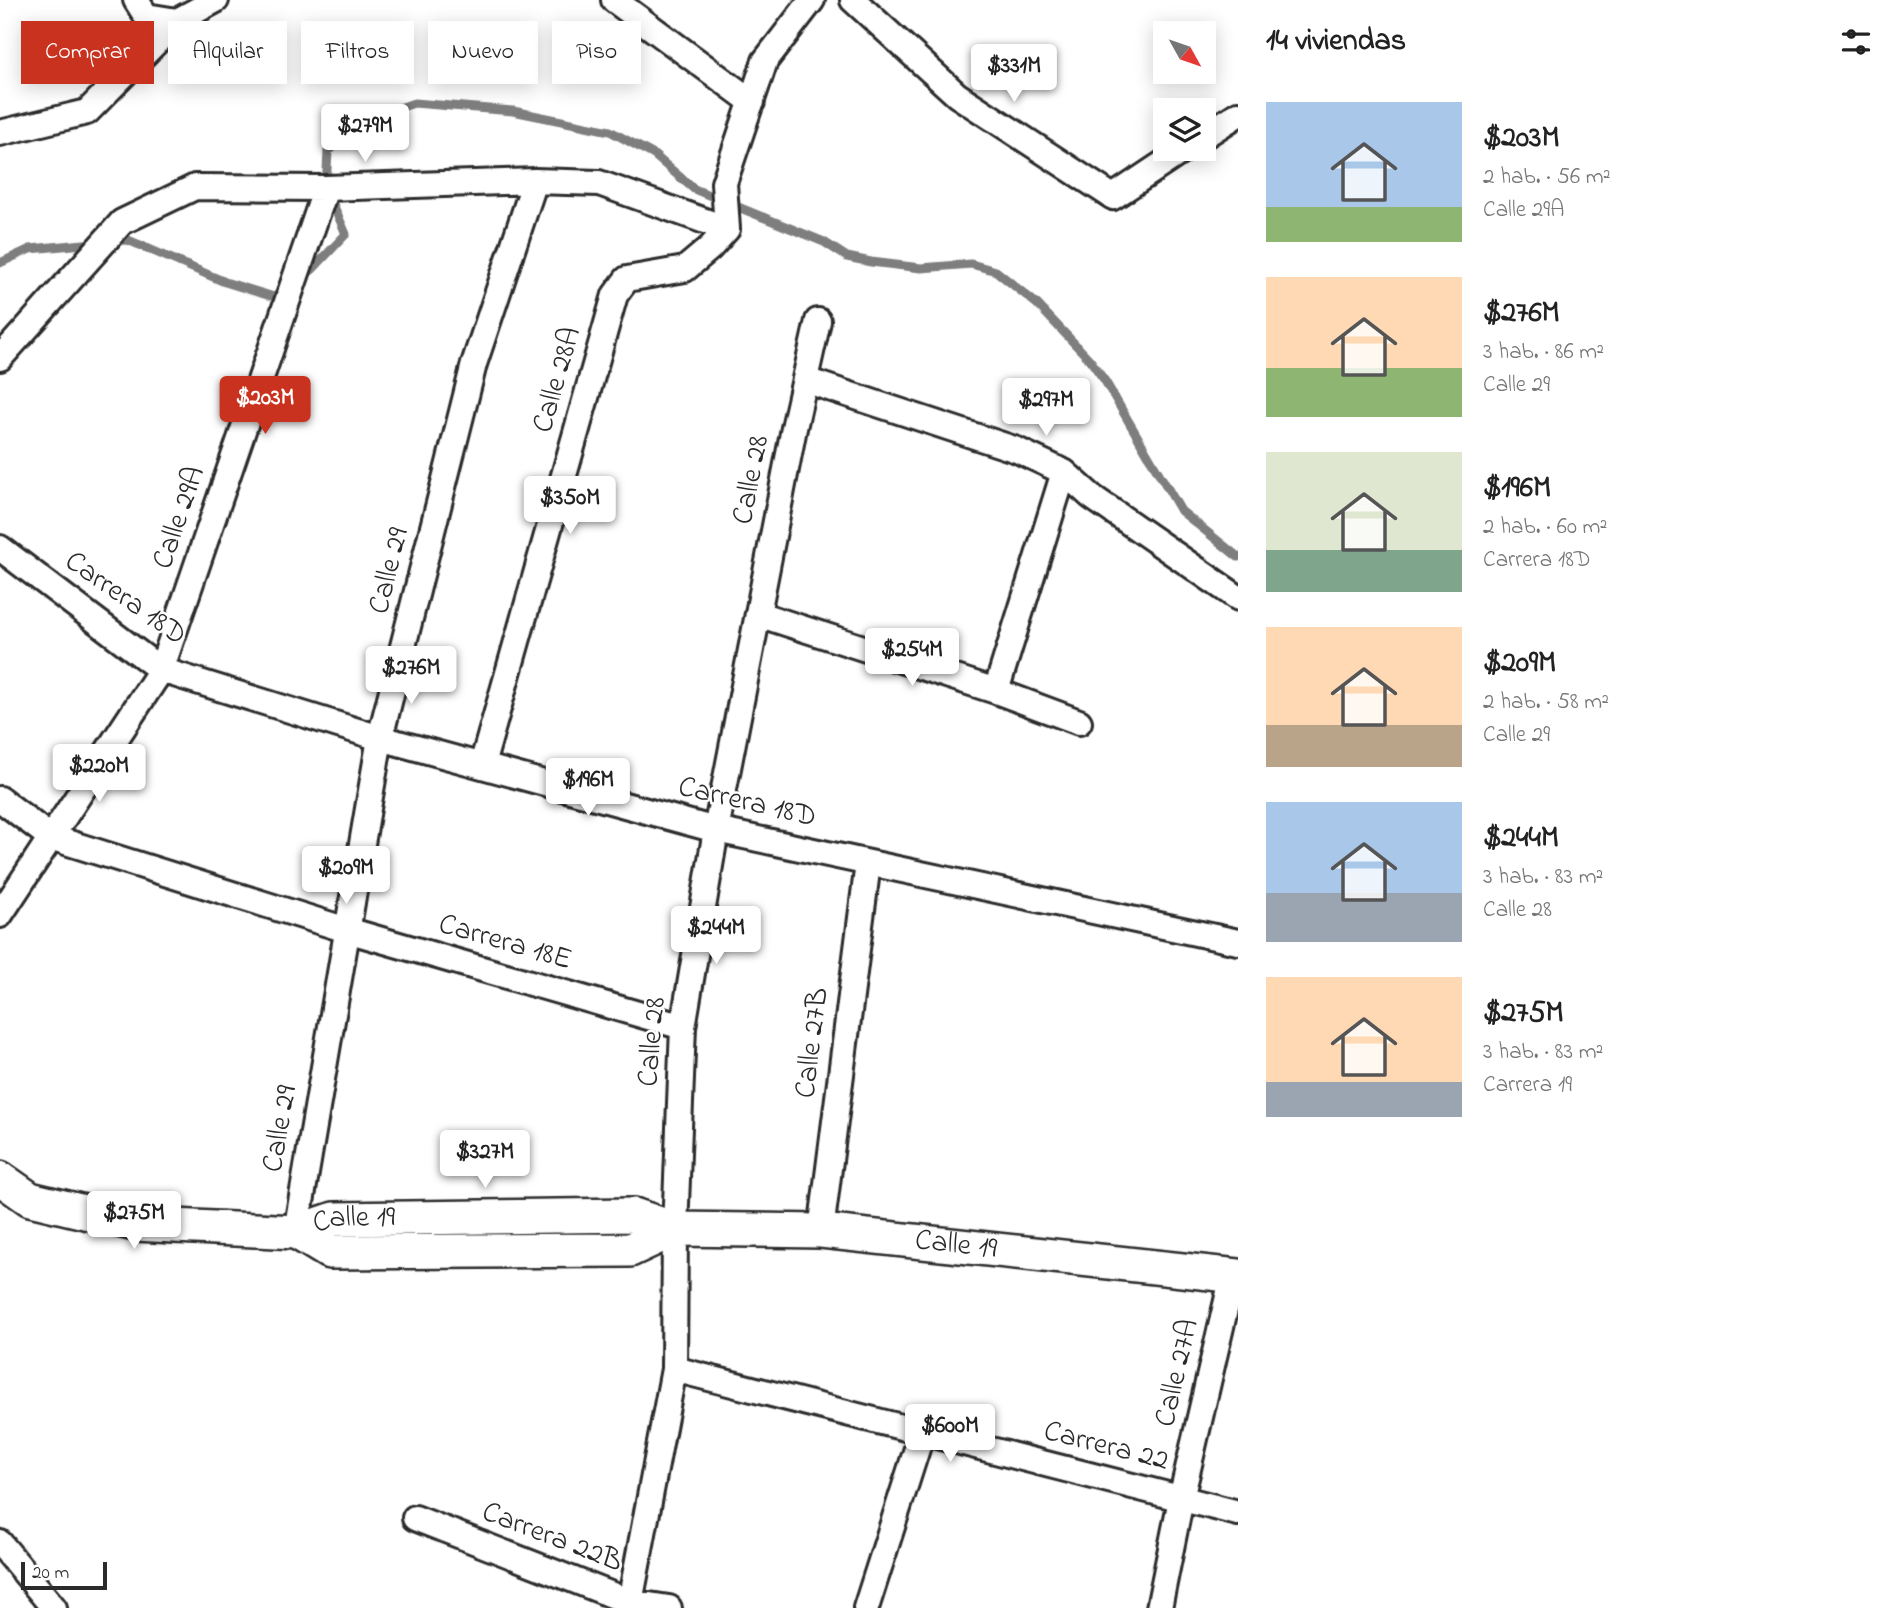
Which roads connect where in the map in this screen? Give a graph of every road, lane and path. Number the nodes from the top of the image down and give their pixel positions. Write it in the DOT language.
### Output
graph roads {
  1 [pos="136,0"];
  2 [pos="216,0"];
  3 [pos="614,0"];
  4 [pos="812,0"];
  5 [pos="853,0"];
  6 [pos="177,21"];
  7 [pos="168,30"];
  8 [pos="752,102"];
  9 [pos="1238,114"];
  10 [pos="1216,128"];
  11 [pos="0,133"];
  12 [pos="1167,161"];
  13 [pos="536,181"];
  14 [pos="326,188"];
  15 [pos="727,229"];
  16 [pos="818,321"];
  17 [pos="0,358"];
  18 [pos="805,380"];
  19 [pos="1065,472"];
  20 [pos="0,548"];
  21 [pos="1238,598"];
  22 [pos="758,614"];
  23 [pos="161,670"];
  24 [pos="996,691"];
  25 [pos="1079,722"];
  26 [pos="380,738"];
  27 [pos="482,765"];
  28 [pos="0,799"];
  29 [pos="716,830"];
  30 [pos="50,837"];
  31 [pos="868,863"];
  32 [pos="0,915"];
  33 [pos="347,930"];
  34 [pos="1238,942"];
  35 [pos="683,1027"];
  36 [pos="0,1178"];
  37 [pos="675,1229"];
  38 [pos="821,1231"];
  39 [pos="296,1232"];
  40 [pos="1236,1275"];
  41 [pos="674,1369"];
  42 [pos="922,1433"];
  43 [pos="1181,1499"];
  44 [pos="1238,1513"];
  45 [pos="415,1518"];
  46 [pos="0,1543"];
  47 [pos="630,1605"];
  48 [pos="54,1608"];
  49 [pos="669,1608"];
  50 [pos="866,1608"];
  51 [pos="1159,1608"];
  1 -- 6 [label="street"];
  2 -- 6 [label="street"];
  3 -- 8 [label="street"];
  4 -- 8 [label="street"];
  5 -- 12 [label="street"];
  7 -- 11 [label="street"];
  8 -- 15 [label="street"];
  9 -- 10 [label="street"];
  13 -- 14 [label="street"];
  13 -- 15 [label="street"];
  13 -- 26 [label="street, Calle 29"];
  14 -- 17 [label="street"];
  14 -- 23 [label="street, Calle 29A"];
  15 -- 27 [label="street, Calle 28A"];
  16 -- 18 [label="street, Calle 28"];
  18 -- 19 [label="street"];
  18 -- 22 [label="street, Calle 28"];
  19 -- 21 [label="street"];
  19 -- 24 [label="street"];
  20 -- 23 [label="street, Carrera 18D"];
  22 -- 24 [label="street"];
  22 -- 29 [label="street, Calle 28"];
  23 -- 26 [label="street, Carrera 18D"];
  23 -- 30 [label="street, Calle 29A"];
  24 -- 25 [label="street"];
  26 -- 27 [label="street, Carrera 18D"];
  26 -- 33 [label="street, Calle 29"];
  27 -- 29 [label="street, Carrera 18D"];
  28 -- 30 [label="street, Carrera 18E"];
  29 -- 31 [label="street, Carrera 18D"];
  29 -- 35 [label="street, Calle 28"];
  30 -- 32 [label="street, Calle 29A"];
  30 -- 33 [label="street, Carrera 18E"];
  31 -- 34 [label="street, Carrera 18D"];
  31 -- 38 [label="street, Calle 27B"];
  33 -- 35 [label="street, Carrera 18E"];
  33 -- 39 [label="street, Calle 29"];
  35 -- 37 [label="street, Calle 28"];
  36 -- 39 [label="main road"];
  37 -- 38 [label="main road, Calle 19"];
  37 -- 39 [label="main road, Calle 19"];
  37 -- 41 [label="street, Calle 28"];
  38 -- 40 [label="main road, Calle 19"];
  40 -- 43 [label="street, Calle 27A"];
  41 -- 42 [label="street, Carrera 22"];
  41 -- 47 [label="street, Calle 28"];
  42 -- 43 [label="street, Carrera 22"];
  42 -- 50 [label="street"];
  43 -- 44 [label="street, Carrera 22"];
  43 -- 51 [label="street, Calle 27A"];
  45 -- 47 [label="street, Carrera 22B"];
  46 -- 48 [label="street"];
  47 -- 49 [label="street, Carrera 22B"];
}
